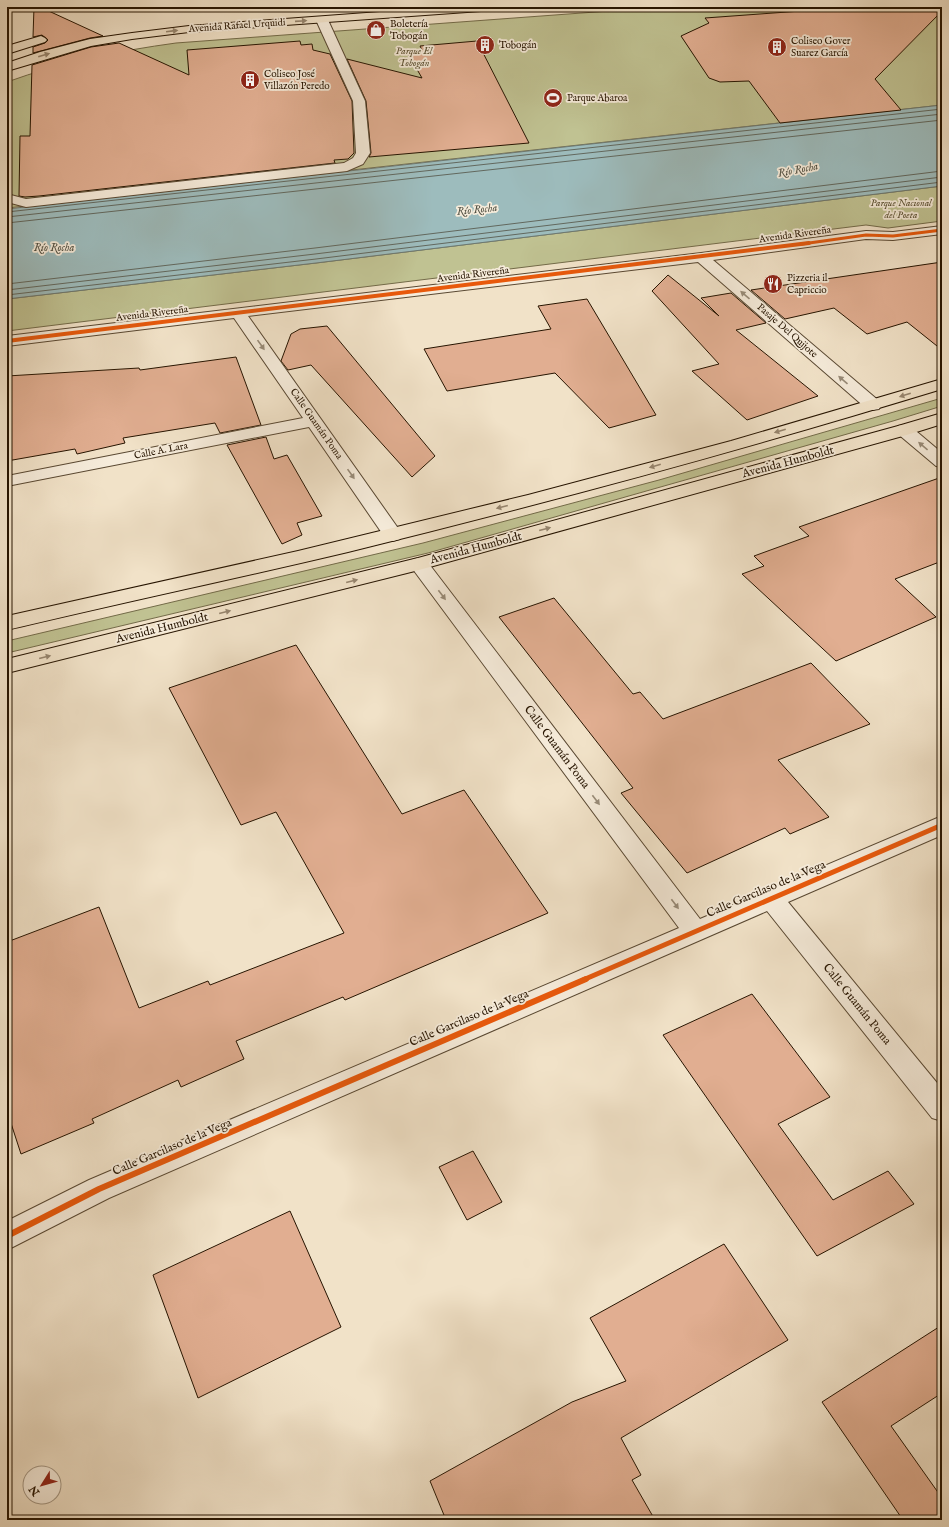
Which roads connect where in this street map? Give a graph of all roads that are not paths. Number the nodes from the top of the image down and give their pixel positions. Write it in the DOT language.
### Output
graph roads {
  1 [pos="495,7"];
  2 [pos="322,20"];
  3 [pos="51,38"];
  4 [pos="7,50"];
  5 [pos="7,67"];
  6 [pos="7,198"];
  7 [pos="942,230"];
  8 [pos="701,257"];
  9 [pos="238,313"];
  10 [pos="7,341"];
  11 [pos="942,384"];
  12 [pos="873,405"];
  13 [pos="942,418"];
  14 [pos="314,421"];
  15 [pos="904,430"];
  16 [pos="942,462"];
  17 [pos="7,481"];
  18 [pos="393,535"];
  19 [pos="419,564"];
  20 [pos="7,623"];
  21 [pos="7,666"];
  22 [pos="942,824"];
  23 [pos="772,898"];
  24 [pos="695,931"];
  25 [pos="942,1110"];
  26 [pos="7,1236"];
  1 -- 2 [label="main road, Avenida Rafael Urquidi"];
  5 -- 2 [label="main road, Avenida Rafael Urquidi, one-way"];
  2 -- 6 [label="street"];
  3 -- 4 [label="main road"];
  7 -- 8 [label="street, Avenida Rivereña"];
  8 -- 9 [label="street, Avenida Rivereña"];
  12 -- 8 [label="street, Pasaje Del Quijote, one-way"];
  9 -- 10 [label="street, Avenida Rivereña"];
  9 -- 14 [label="street, Calle Guamán Poma, one-way"];
  11 -- 12 [label="main road, one-way"];
  12 -- 18 [label="main road, one-way"];
  13 -- 15 [label="main road, Avenida Humboldt"];
  14 -- 17 [label="street, Calle A. Lara"];
  14 -- 18 [label="street, Calle Guamán Poma, one-way"];
  16 -- 15 [label="street, one-way"];
  19 -- 15 [label="main road, Avenida Humboldt, one-way"];
  18 -- 20 [label="main road"];
  21 -- 19 [label="main road, Avenida Humboldt, one-way"];
  19 -- 24 [label="street, Calle Guamán Poma, one-way"];
  22 -- 23 [label="street, Calle Garcilaso de la Vega"];
  23 -- 24 [label="street, Calle Garcilaso de la Vega"];
  23 -- 25 [label="street, Calle Guamán Poma"];
  24 -- 26 [label="street, Calle Garcilaso de la Vega"];
}
